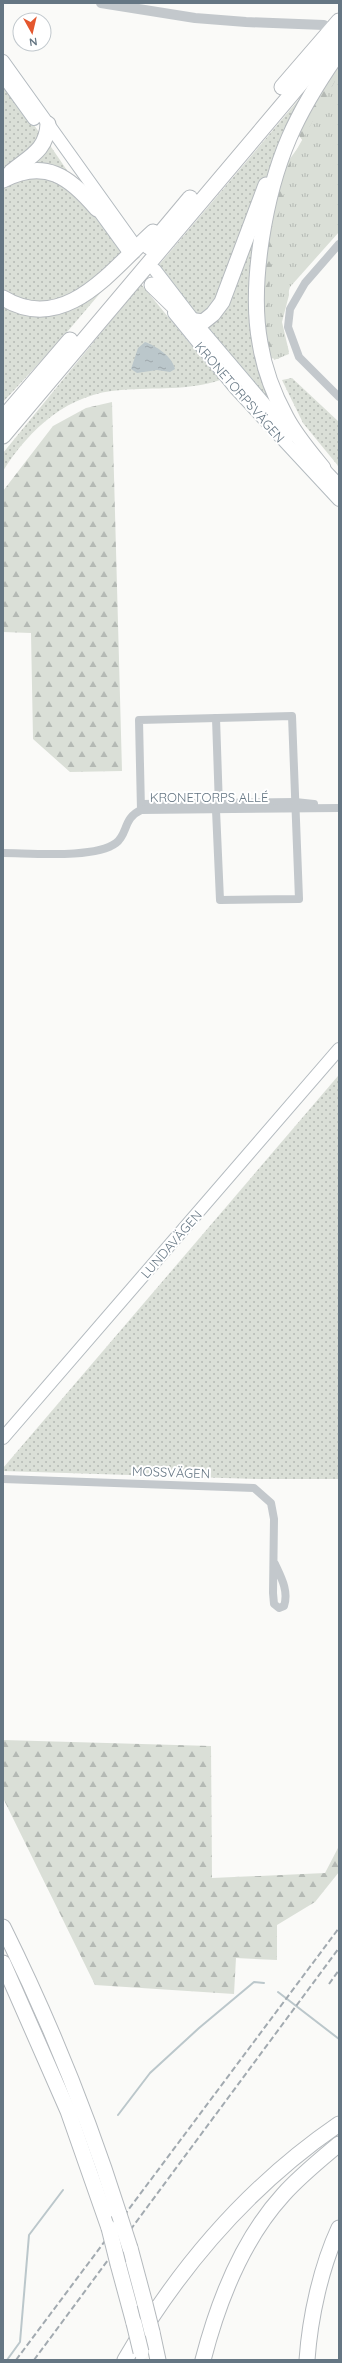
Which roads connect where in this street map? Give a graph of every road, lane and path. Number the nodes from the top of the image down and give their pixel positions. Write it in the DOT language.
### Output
graph roads {
  1 [pos="104,3"];
  2 [pos="339,21"];
  3 [pos="324,25"];
  4 [pos="339,38"];
  5 [pos="339,52"];
  6 [pos="3,61"];
  7 [pos="3,76"];
  8 [pos="48,130"];
  9 [pos="289,139"];
  10 [pos="3,179"];
  11 [pos="190,199"];
  12 [pos="98,209"];
  13 [pos="339,244"];
  14 [pos="151,277"];
  15 [pos="3,298"];
  16 [pos="195,322"];
  17 [pos="339,397"];
  18 [pos="3,418"];
  19 [pos="3,436"];
  20 [pos="323,468"];
  21 [pos="339,485"];
  22 [pos="339,500"];
  23 [pos="216,718"];
  24 [pos="339,804"];
  25 [pos="295,806"];
  26 [pos="141,807"];
  27 [pos="218,807"];
  28 [pos="339,808"];
  29 [pos="3,853"];
  30 [pos="339,1049"];
  31 [pos="3,1438"];
  32 [pos="3,1479"];
  33 [pos="275,1564"];
  34 [pos="3,1927"];
  35 [pos="3,1963"];
  36 [pos="339,2124"];
  37 [pos="339,2144"];
  38 [pos="339,2228"];
  39 [pos="145,2325"];
  40 [pos="138,2357"];
  41 [pos="125,2360"];
  42 [pos="158,2360"];
  43 [pos="203,2360"];
  44 [pos="308,2360"];
  1 -- 3 [label="street"];
  2 -- 11 [label="highway"];
  4 -- 19 [label="highway"];
  5 -- 9 [label="highway"];
  6 -- 8 [label="main road"];
  7 -- 8 [label="main road"];
  8 -- 10 [label="highway"];
  8 -- 12 [label="main road"];
  8 -- 12 [label="main road"];
  9 -- 16 [label="highway"];
  9 -- 20 [label="highway"];
  10 -- 12 [label="highway"];
  11 -- 15 [label="highway"];
  11 -- 18 [label="highway"];
  13 -- 17 [label="street"];
  14 -- 16 [label="highway"];
  14 -- 22 [label="main road, KRONETORPSVÄGEN"];
  16 -- 20 [label="main road, KRONETORPSVÄGEN"];
  20 -- 21 [label="main road, KRONETORPSVÄGEN"];
  23 -- 25 [label="street"];
  23 -- 26 [label="street"];
  23 -- 27 [label="street"];
  24 -- 25 [label="street"];
  25 -- 27 [label="street, KRONETORPS ALLÉ"];
  25 -- 27 [label="street"];
  25 -- 28 [label="street, KRONETORPS ALLÉ"];
  26 -- 27 [label="street, KRONETORPS ALLÉ"];
  26 -- 29 [label="street, KRONETORPS ALLÉ"];
  30 -- 31 [label="main road, LUNDAVÄGEN"];
  32 -- 33 [label="street, MOSSVÄGEN"];
  34 -- 39 [label="highway, bridge"];
  35 -- 39 [label="highway, bridge"];
  36 -- 39 [label="highway"];
  37 -- 43 [label="highway"];
  38 -- 44 [label="highway"];
  39 -- 40 [label="highway, bridge"];
  39 -- 41 [label="highway"];
  39 -- 42 [label="highway"];
}
